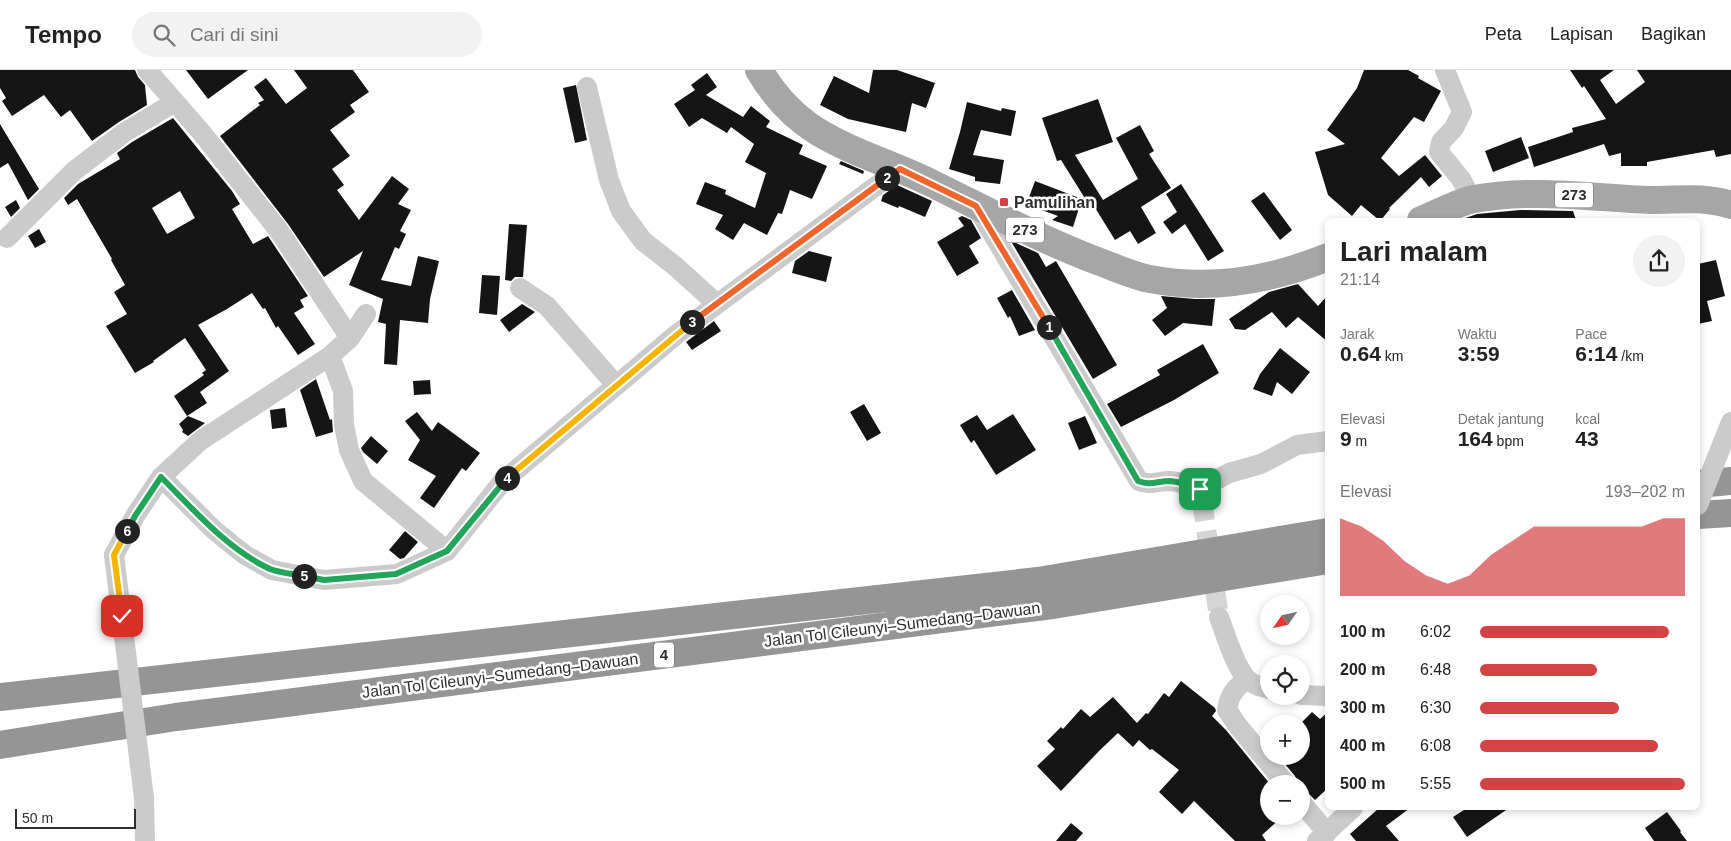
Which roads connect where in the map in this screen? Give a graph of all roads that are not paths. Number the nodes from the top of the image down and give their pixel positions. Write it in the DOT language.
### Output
graph roads {
  1 [pos="147,70"];
  2 [pos="759,70"];
  3 [pos="1445,70"];
  4 [pos="588,87"];
  5 [pos="174,102"];
  6 [pos="900,169"];
  7 [pos="1472,200"];
  8 [pos="1731,205"];
  9 [pos="976,206"];
  10 [pos="1426,218"];
  11 [pos="7,238"];
  12 [pos="1325,262"];
  13 [pos="520,288"];
  14 [pos="717,304"];
  15 [pos="366,314"];
  16 [pos="350,338"];
  17 [pos="330,356"];
  18 [pos="616,385"];
  19 [pos="1731,422"];
  20 [pos="1325,441"];
  21 [pos="161,477"];
  22 [pos="1731,481"];
  23 [pos="1700,484"];
  24 [pos="1700,500"];
  25 [pos="1731,513"];
  26 [pos="1700,516"];
  27 [pos="1325,533"];
  28 [pos="447,551"];
  29 [pos="1325,560"];
  30 [pos="1219,617"];
  31 [pos="1247,679"];
  32 [pos="1260,687"];
  33 [pos="1310,695"];
  34 [pos="1325,696"];
  35 [pos="0,697"];
  36 [pos="0,745"];
  37 [pos="1279,775"];
  38 [pos="1351,810"];
  39 [pos="1310,817"];
  40 [pos="1322,837"];
  41 [pos="145,841"];
  1 -- 5 [label="street"];
  2 -- 6 [label="main road, 273"];
  3 -- 7 [label="street"];
  4 -- 14 [label="street"];
  5 -- 11 [label="street"];
  5 -- 16 [label="street"];
  6 -- 9 [label="main road, 273"];
  6 -- 14 [label="street"];
  7 -- 8 [label="main road, 273"];
  7 -- 10 [label="main road, 273"];
  9 -- 12 [label="main road, 273"];
  9 -- 20 [label="street"];
  13 -- 18 [label="street"];
  14 -- 18 [label="street"];
  15 -- 16 [label="street"];
  16 -- 17 [label="street"];
  17 -- 21 [label="street"];
  17 -- 28 [label="street"];
  18 -- 28 [label="street"];
  19 -- 24 [label="street, bridge"];
  21 -- 28 [label="street"];
  21 -- 41 [label="street, bridge"];
  22 -- 23 [label="highway"];
  25 -- 26 [label="highway"];
  27 -- 35 [label="highway, Jalan Tol Cileunyi–Sumedang–Dawuan / 4"];
  29 -- 36 [label="highway, Jalan Tol Cileunyi–Sumedang–Dawuan / 4"];
  30 -- 31 [label="street"];
  31 -- 32 [label="street"];
  31 -- 37 [label="street"];
  33 -- 34 [label="street"];
  38 -- 40 [label="street"];
  39 -- 40 [label="street"];
}
